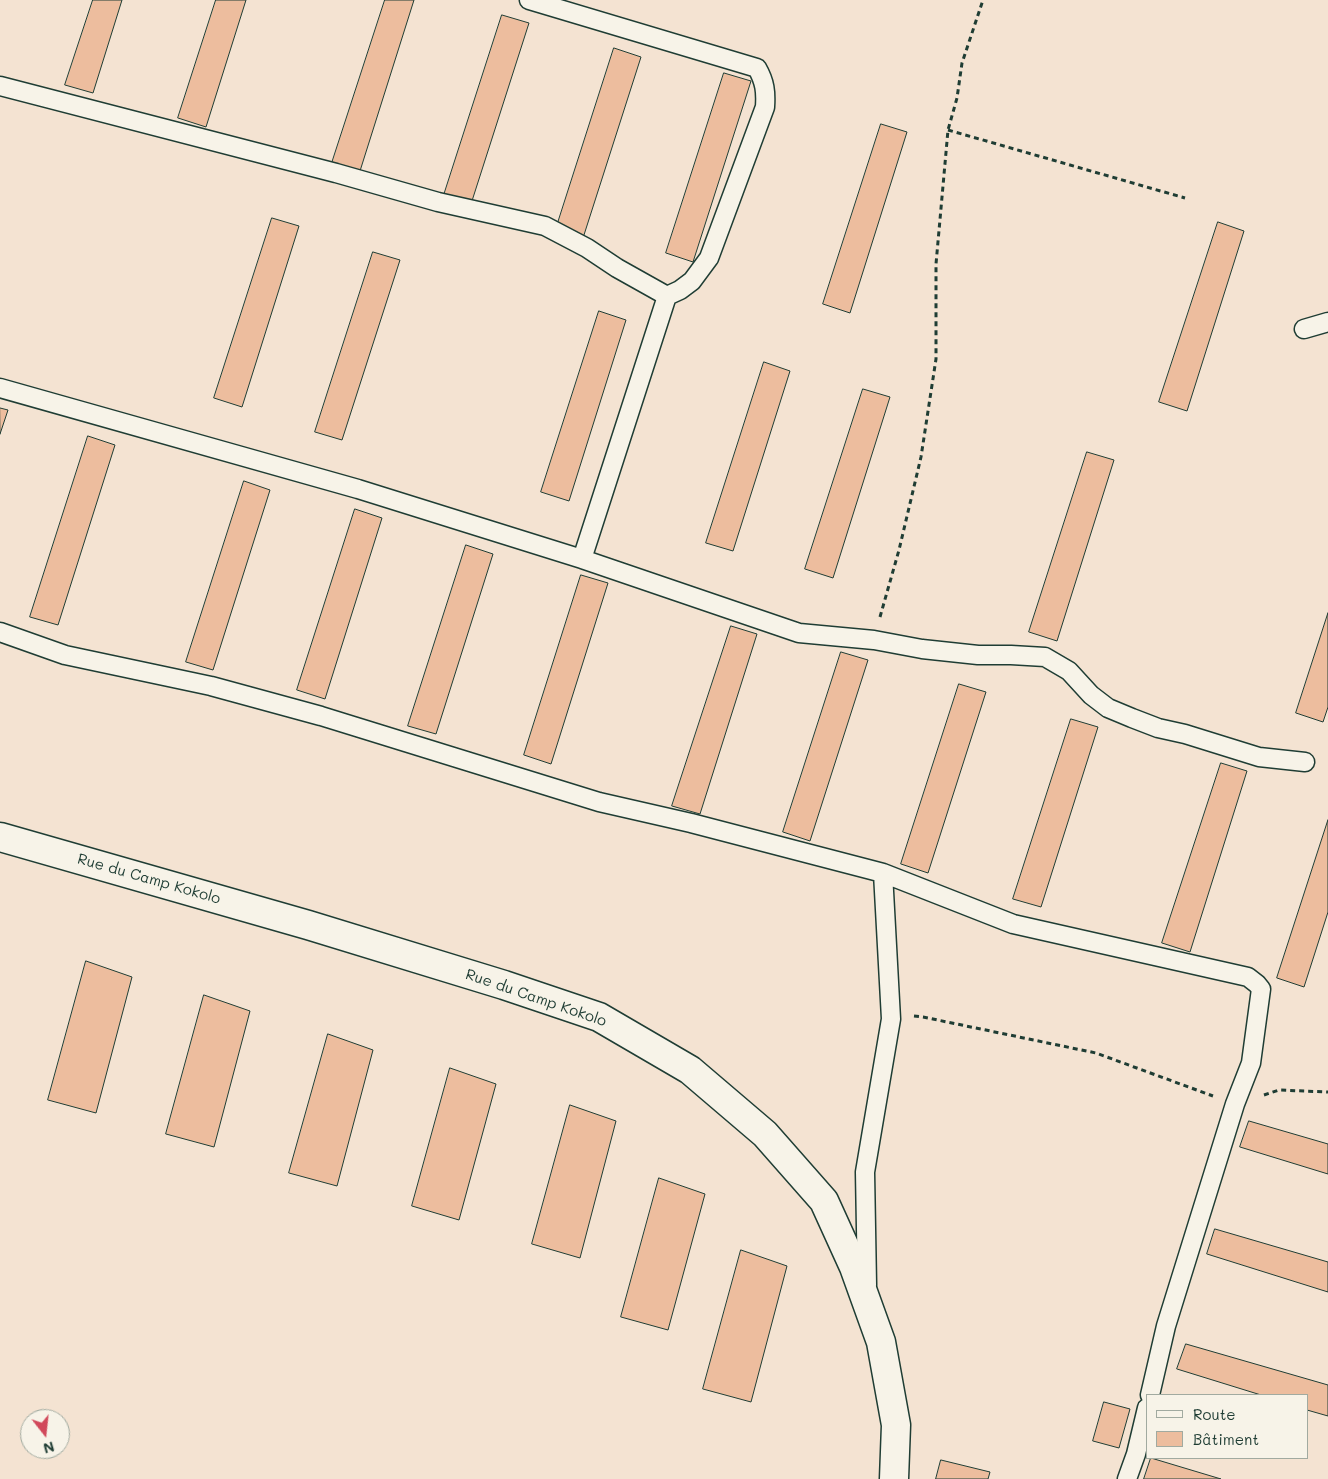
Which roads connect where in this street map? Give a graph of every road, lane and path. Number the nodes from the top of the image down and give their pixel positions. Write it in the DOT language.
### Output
graph roads {
  1 [pos="528,0"];
  2 [pos="983,0"];
  3 [pos="0,86"];
  4 [pos="948,130"];
  5 [pos="1184,198"];
  6 [pos="667,296"];
  7 [pos="1328,322"];
  8 [pos="1304,329"];
  9 [pos="0,388"];
  10 [pos="582,559"];
  11 [pos="0,632"];
  12 [pos="874,640"];
  13 [pos="1305,762"];
  14 [pos="0,837"];
  15 [pos="883,873"];
  16 [pos="891,1019"];
  17 [pos="1328,1092"];
  18 [pos="1235,1104"];
  19 [pos="868,1305"];
  20 [pos="1150,1394"];
  21 [pos="1146,1412"];
  22 [pos="894,1479"];
  23 [pos="1127,1479"];
  1 -- 6 [label="lane"];
  2 -- 4 [label="path"];
  3 -- 6 [label="lane"];
  4 -- 5 [label="path"];
  4 -- 12 [label="path"];
  6 -- 10 [label="lane"];
  7 -- 8 [label="lane"];
  9 -- 10 [label="lane"];
  10 -- 12 [label="lane"];
  11 -- 15 [label="lane"];
  12 -- 13 [label="lane"];
  14 -- 19 [label="street, Rue du Camp Kokolo"];
  15 -- 16 [label="lane"];
  15 -- 18 [label="lane"];
  16 -- 18 [label="path"];
  16 -- 19 [label="lane"];
  17 -- 18 [label="path"];
  18 -- 20 [label="lane"];
  19 -- 22 [label="street, Rue du Camp Kokolo"];
  21 -- 23 [label="lane"];
}
